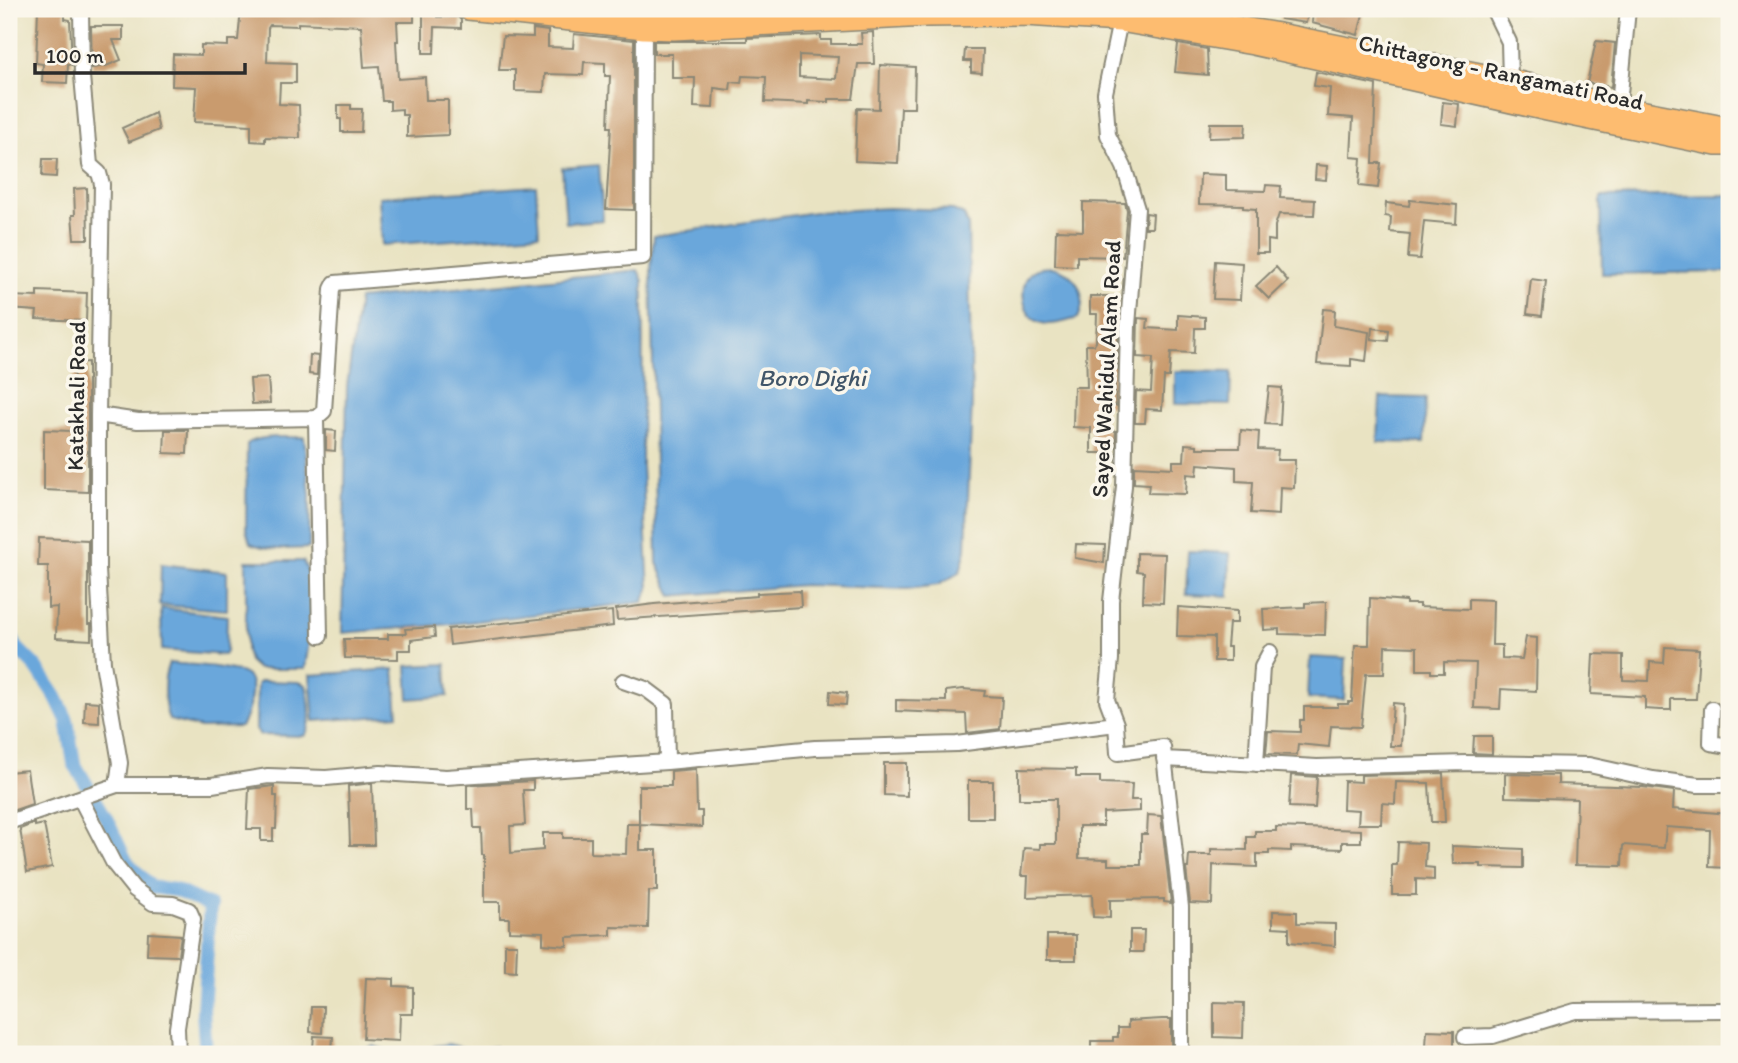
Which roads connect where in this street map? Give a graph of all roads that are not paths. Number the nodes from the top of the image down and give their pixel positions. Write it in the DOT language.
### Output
graph roads {
  1 [pos="81,9"];
  2 [pos="468,9"];
  3 [pos="595,9"];
  4 [pos="771,9"];
  5 [pos="1493,9"];
  6 [pos="1628,9"];
  7 [pos="1123,15"];
  8 [pos="644,28"];
  9 [pos="1510,80"];
  10 [pos="1618,115"];
  11 [pos="1729,128"];
  12 [pos="1729,145"];
  13 [pos="97,415"];
  14 [pos="316,418"];
  15 [pos="320,636"];
  16 [pos="1270,652"];
  17 [pos="623,681"];
  18 [pos="1712,709"];
  19 [pos="1116,724"];
  20 [pos="1729,746"];
  21 [pos="1164,759"];
  22 [pos="667,762"];
  23 [pos="1256,764"];
  24 [pos="117,785"];
  25 [pos="1729,785"];
  26 [pos="80,798"];
  27 [pos="9,822"];
  28 [pos="1729,1010"];
  29 [pos="1465,1037"];
  30 [pos="178,1054"];
  31 [pos="1181,1054"];
  1 -- 13 [label="street, Katakhali Road"];
  2 -- 8 [label="highway, Chittagong - Rangamati Road"];
  3 -- 4 [label="highway"];
  5 -- 9 [label="street"];
  6 -- 10 [label="street"];
  7 -- 8 [label="highway, Chittagong - Rangamati Road"];
  7 -- 9 [label="highway, Chittagong - Rangamati Road"];
  7 -- 10 [label="highway, Chittagong - Rangamati Road"];
  7 -- 19 [label="street, Sayed Wahidul Alam Road"];
  8 -- 14 [label="street"];
  9 -- 10 [label="highway, Chittagong - Rangamati Road"];
  10 -- 11 [label="highway, Chittagong - Rangamati Road"];
  10 -- 12 [label="highway, Chittagong - Rangamati Road"];
  13 -- 14 [label="street"];
  13 -- 24 [label="street, Katakhali Road"];
  14 -- 15 [label="street"];
  16 -- 23 [label="street"];
  17 -- 22 [label="street"];
  18 -- 20 [label="street"];
  19 -- 21 [label="street, Sayed Wahidul Alam Road"];
  19 -- 22 [label="street"];
  21 -- 23 [label="street"];
  21 -- 31 [label="street"];
  22 -- 24 [label="street"];
  23 -- 25 [label="street"];
  24 -- 26 [label="street"];
  26 -- 27 [label="street"];
  26 -- 30 [label="street"];
  28 -- 29 [label="street"];
}
